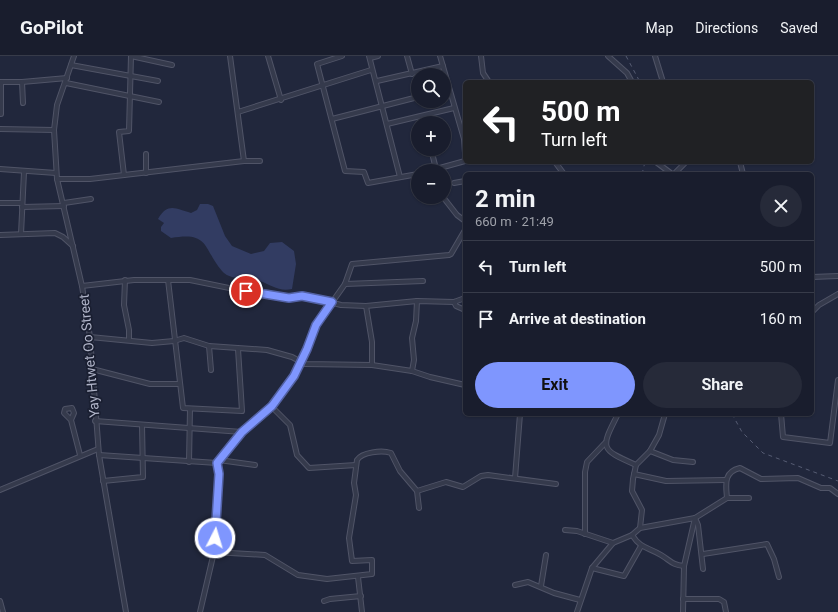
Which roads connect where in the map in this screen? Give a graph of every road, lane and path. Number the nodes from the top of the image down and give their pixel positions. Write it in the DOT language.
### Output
graph roads {
  1 [pos="74,56"];
  2 [pos="131,56"];
  3 [pos="230,56"];
  4 [pos="268,56"];
  5 [pos="342,56"];
  6 [pos="378,56"];
  7 [pos="408,56"];
  8 [pos="440,56"];
  9 [pos="481,56"];
  10 [pos="608,56"];
  11 [pos="655,56"];
  12 [pos="370,57"];
  13 [pos="71,65"];
  14 [pos="172,65"];
  15 [pos="443,66"];
  16 [pos="435,68"];
  17 [pos="371,70"];
  18 [pos="411,70"];
  19 [pos="411,74"];
  20 [pos="130,76"];
  21 [pos="67,78"];
  22 [pos="487,80"];
  23 [pos="631,80"];
  24 [pos="663,80"];
  25 [pos="158,81"];
  26 [pos="377,81"];
  27 [pos="0,82"];
  28 [pos="22,82"];
  29 [pos="66,83"];
  30 [pos="322,86"];
  31 [pos="129,96"];
  32 [pos="451,97"];
  33 [pos="411,99"];
  34 [pos="281,100"];
  35 [pos="159,102"];
  36 [pos="23,103"];
  37 [pos="382,106"];
  38 [pos="454,108"];
  39 [pos="238,112"];
  40 [pos="1,114"];
  41 [pos="332,119"];
  42 [pos="387,124"];
  43 [pos="0,129"];
  44 [pos="54,130"];
  45 [pos="463,136"];
  46 [pos="146,154"];
  47 [pos="244,161"];
  48 [pos="260,161"];
  49 [pos="463,162"];
  50 [pos="659,164"];
  51 [pos="684,164"];
  52 [pos="451,165"];
  53 [pos="0,169"];
  54 [pos="24,172"];
  55 [pos="670,172"];
  56 [pos="675,172"];
  57 [pos="56,173"];
  58 [pos="146,173"];
  59 [pos="124,175"];
  60 [pos="411,175"];
  61 [pos="400,177"];
  62 [pos="57,179"];
  63 [pos="463,181"];
  64 [pos="454,183"];
  65 [pos="91,199"];
  66 [pos="0,203"];
  67 [pos="64,204"];
  68 [pos="448,204"];
  69 [pos="22,205"];
  70 [pos="463,220"];
  71 [pos="463,233"];
  72 [pos="21,234"];
  73 [pos="0,235"];
  74 [pos="74,247"];
  75 [pos="838,276"];
  76 [pos="814,277"];
  77 [pos="125,280"];
  78 [pos="168,280"];
  79 [pos="423,281"];
  80 [pos="345,284"];
  81 [pos="82,286"];
  82 [pos="838,294"];
  83 [pos="463,299"];
  84 [pos="417,301"];
  85 [pos="332,302"];
  86 [pos="454,302"];
  87 [pos="366,306"];
  88 [pos="463,309"];
  89 [pos="814,310"];
  90 [pos="90,337"];
  91 [pos="129,340"];
  92 [pos="174,342"];
  93 [pos="209,346"];
  94 [pos="238,349"];
  95 [pos="301,362"];
  96 [pos="372,365"];
  97 [pos="92,369"];
  98 [pos="211,370"];
  99 [pos="412,371"];
  100 [pos="838,380"];
  101 [pos="180,384"];
  102 [pos="463,385"];
  103 [pos="272,406"];
  104 [pos="190,409"];
  105 [pos="520,416"];
  106 [pos="617,416"];
  107 [pos="664,416"];
  108 [pos="781,416"];
  109 [pos="71,420"];
  110 [pos="95,421"];
  111 [pos="832,424"];
  112 [pos="838,424"];
  113 [pos="142,425"];
  114 [pos="189,428"];
  115 [pos="242,432"];
  116 [pos="605,443"];
  117 [pos="98,449"];
  118 [pos="650,451"];
  119 [pos="99,455"];
  120 [pos="80,456"];
  121 [pos="143,458"];
  122 [pos="218,461"];
  123 [pos="189,462"];
  124 [pos="693,462"];
  125 [pos="255,465"];
  126 [pos="356,465"];
  127 [pos="636,465"];
  128 [pos="634,474"];
  129 [pos="515,478"];
  130 [pos="725,480"];
  131 [pos="103,481"];
  132 [pos="556,484"];
  133 [pos="0,490"];
  134 [pos="417,491"];
  135 [pos="838,494"];
  136 [pos="727,498"];
  137 [pos="749,498"];
  138 [pos="419,508"];
  139 [pos="695,518"];
  140 [pos="640,528"];
  141 [pos="565,530"];
  142 [pos="585,534"];
  143 [pos="632,535"];
  144 [pos="613,543"];
  145 [pos="641,546"];
  146 [pos="214,552"];
  147 [pos="702,554"];
  148 [pos="546,555"];
  149 [pos="684,566"];
  150 [pos="592,568"];
  151 [pos="703,569"];
  152 [pos="358,577"];
  153 [pos="779,577"];
  154 [pos="514,585"];
  155 [pos="541,586"];
  156 [pos="361,596"];
  157 [pos="683,599"];
  158 [pos="580,600"];
  159 [pos="0,601"];
  160 [pos="324,601"];
  161 [pos="3,612"];
  162 [pos="126,612"];
  163 [pos="200,612"];
  164 [pos="362,612"];
  165 [pos="577,612"];
  166 [pos="683,612"];
  167 [pos="726,612"];
  1 -- 13 [label="street, Yay Htwet Oo Street"];
  2 -- 14 [label="street"];
  2 -- 20 [label="street"];
  3 -- 39 [label="street"];
  4 -- 34 [label="street"];
  5 -- 30 [label="street"];
  6 -- 12 [label="street"];
  7 -- 18 [label="street"];
  8 -- 15 [label="street"];
  9 -- 22 [label="street"];
  10 -- 23 [label="street"];
  11 -- 24 [label="street"];
  12 -- 17 [label="street"];
  13 -- 20 [label="street"];
  13 -- 21 [label="street, Yay Htwet Oo Street"];
  15 -- 16 [label="street"];
  17 -- 26 [label="street"];
  17 -- 30 [label="street"];
  19 -- 26 [label="street"];
  20 -- 25 [label="street"];
  20 -- 31 [label="street"];
  21 -- 28 [label="street"];
  21 -- 29 [label="street, Yay Htwet Oo Street"];
  26 -- 37 [label="street"];
  27 -- 28 [label="street"];
  27 -- 40 [label="street"];
  28 -- 36 [label="street"];
  29 -- 31 [label="street"];
  29 -- 44 [label="street, Yay Htwet Oo Street"];
  30 -- 34 [label="street"];
  30 -- 41 [label="street"];
  31 -- 35 [label="street"];
  31 -- 59 [label="street"];
  32 -- 38 [label="street"];
  33 -- 37 [label="street"];
  34 -- 39 [label="street"];
  37 -- 41 [label="street"];
  37 -- 42 [label="street"];
  38 -- 42 [label="street"];
  38 -- 45 [label="street"];
  39 -- 47 [label="street"];
  41 -- 61 [label="street"];
  42 -- 61 [label="street"];
  43 -- 44 [label="street"];
  44 -- 57 [label="street, Yay Htwet Oo Street"];
  46 -- 58 [label="street"];
  47 -- 48 [label="street"];
  47 -- 58 [label="street"];
  49 -- 52 [label="street"];
  50 -- 55 [label="street"];
  51 -- 56 [label="street"];
  53 -- 54 [label="street"];
  54 -- 57 [label="street"];
  54 -- 69 [label="street"];
  57 -- 62 [label="street, Yay Htwet Oo Street"];
  58 -- 59 [label="street"];
  59 -- 62 [label="street"];
  60 -- 61 [label="street"];
  62 -- 67 [label="street, Yay Htwet Oo Street"];
  63 -- 64 [label="street"];
  65 -- 67 [label="street"];
  66 -- 69 [label="street"];
  67 -- 69 [label="street"];
  67 -- 74 [label="street, Yay Htwet Oo Street"];
  68 -- 70 [label="street"];
  69 -- 72 [label="street"];
  71 -- 80 [label="street"];
  72 -- 73 [label="street"];
  72 -- 74 [label="street"];
  74 -- 81 [label="street, Yay Htwet Oo Street"];
  75 -- 76 [label="street"];
  77 -- 78 [label="street"];
  77 -- 81 [label="street"];
  77 -- 91 [label="street"];
  78 -- 85 [label="street"];
  78 -- 92 [label="street"];
  79 -- 80 [label="street"];
  80 -- 85 [label="street"];
  81 -- 90 [label="street, Yay Htwet Oo Street"];
  82 -- 89 [label="street"];
  83 -- 86 [label="street"];
  84 -- 86 [label="street"];
  84 -- 87 [label="street"];
  84 -- 99 [label="street"];
  85 -- 87 [label="street"];
  85 -- 95 [label="street"];
  86 -- 88 [label="street"];
  87 -- 96 [label="street"];
  90 -- 91 [label="street"];
  90 -- 97 [label="street, Yay Htwet Oo Street"];
  91 -- 92 [label="street"];
  92 -- 93 [label="street"];
  92 -- 101 [label="street"];
  93 -- 94 [label="street"];
  93 -- 98 [label="street"];
  94 -- 95 [label="street"];
  94 -- 104 [label="street"];
  95 -- 96 [label="street"];
  95 -- 103 [label="street"];
  96 -- 99 [label="street"];
  97 -- 101 [label="street"];
  97 -- 110 [label="street, Yay Htwet Oo Street"];
  99 -- 102 [label="street"];
  100 -- 111 [label="street"];
  101 -- 104 [label="street"];
  103 -- 115 [label="street"];
  103 -- 126 [label="street"];
  104 -- 114 [label="street"];
  105 -- 129 [label="street"];
  106 -- 116 [label="street"];
  107 -- 118 [label="street"];
  108 -- 111 [label="street"];
  109 -- 120 [label="street"];
  110 -- 113 [label="street"];
  110 -- 117 [label="street, Yay Htwet Oo Street"];
  111 -- 112 [label="street"];
  113 -- 114 [label="street"];
  113 -- 121 [label="street"];
  114 -- 115 [label="street"];
  114 -- 123 [label="street"];
  115 -- 122 [label="street"];
  116 -- 127 [label="street"];
  116 -- 142 [label="street"];
  117 -- 119 [label="street, Yay Htwet Oo Street"];
  117 -- 120 [label="street"];
  118 -- 124 [label="street"];
  118 -- 127 [label="street"];
  119 -- 121 [label="street"];
  119 -- 131 [label="street, Yay Htwet Oo Street"];
  120 -- 133 [label="street"];
  121 -- 123 [label="street"];
  121 -- 131 [label="street"];
  122 -- 123 [label="street"];
  122 -- 125 [label="street"];
  122 -- 146 [label="street"];
  126 -- 134 [label="street"];
  126 -- 152 [label="street"];
  127 -- 128 [label="street"];
  128 -- 130 [label="street"];
  128 -- 140 [label="street"];
  129 -- 132 [label="street"];
  129 -- 134 [label="street"];
  130 -- 135 [label="street"];
  130 -- 136 [label="street"];
  131 -- 162 [label="street, Yay Htwet Oo Street"];
  134 -- 138 [label="street"];
  136 -- 137 [label="street"];
  136 -- 139 [label="street"];
  139 -- 140 [label="street"];
  139 -- 147 [label="street"];
  139 -- 149 [label="street"];
  140 -- 143 [label="street"];
  141 -- 142 [label="street"];
  142 -- 144 [label="street"];
  143 -- 144 [label="street"];
  143 -- 145 [label="street"];
  144 -- 150 [label="street"];
  145 -- 149 [label="street"];
  145 -- 150 [label="street"];
  146 -- 152 [label="street"];
  146 -- 163 [label="street"];
  147 -- 151 [label="street"];
  147 -- 153 [label="street"];
  148 -- 155 [label="street"];
  149 -- 157 [label="street"];
  150 -- 158 [label="street"];
  152 -- 156 [label="street"];
  154 -- 155 [label="street"];
  155 -- 158 [label="street"];
  156 -- 160 [label="street"];
  156 -- 164 [label="street"];
  157 -- 166 [label="street"];
  157 -- 167 [label="street"];
  158 -- 165 [label="street"];
  159 -- 161 [label="street"];
}
